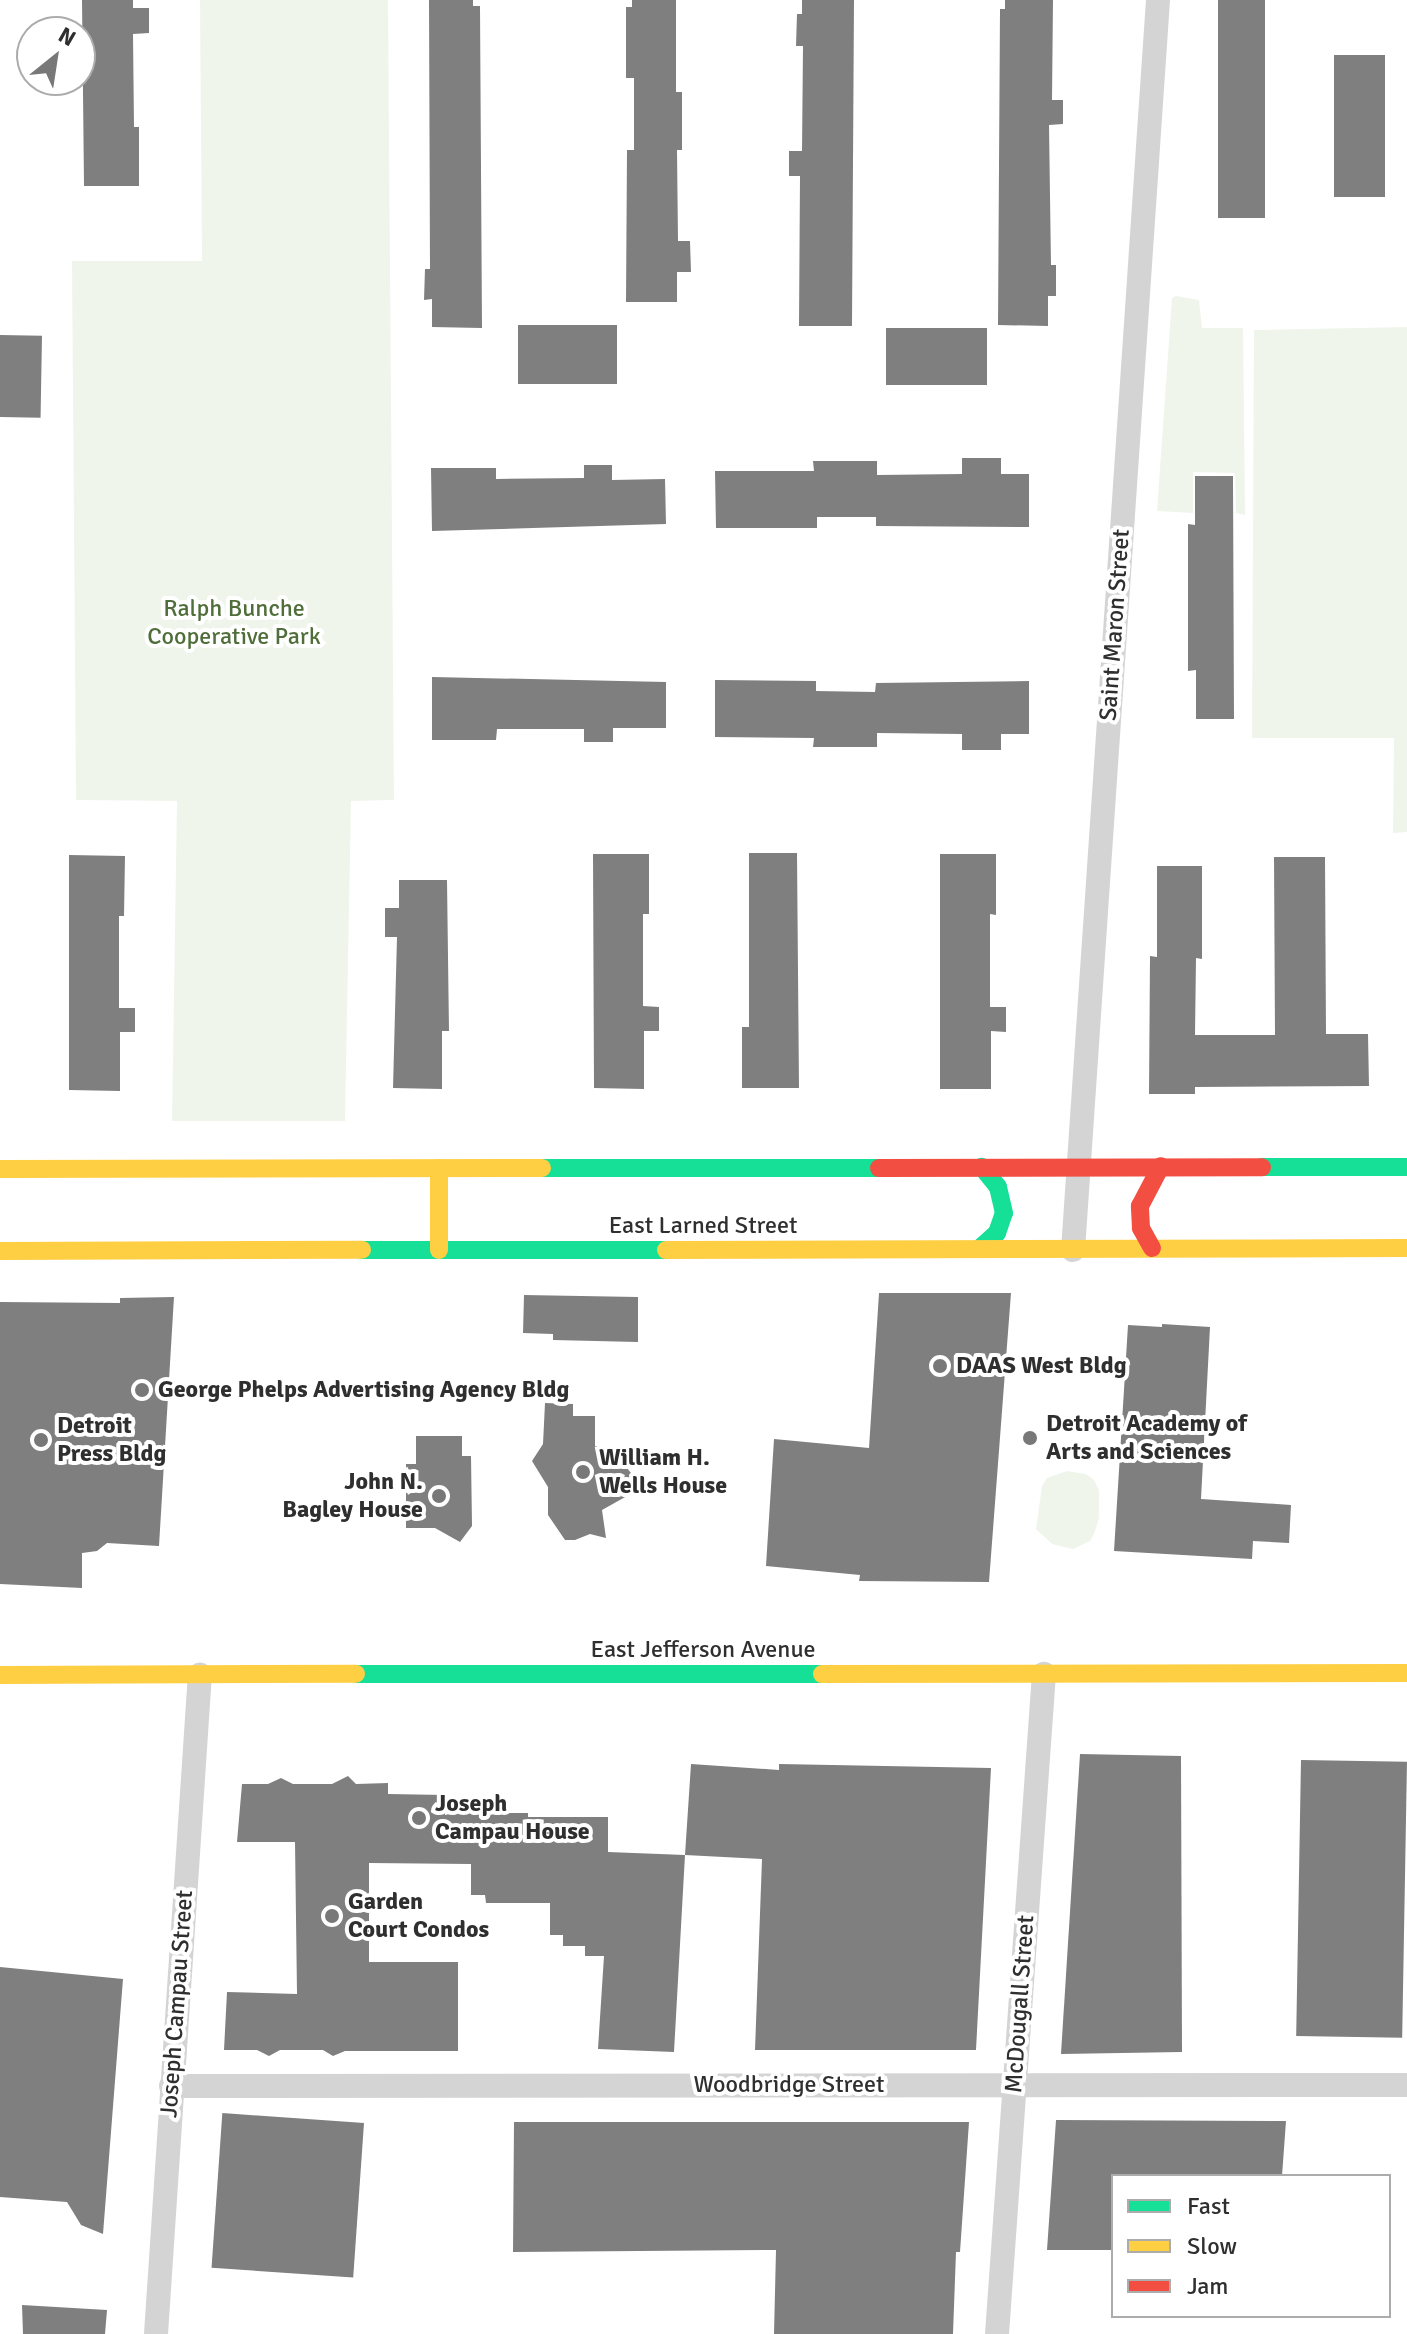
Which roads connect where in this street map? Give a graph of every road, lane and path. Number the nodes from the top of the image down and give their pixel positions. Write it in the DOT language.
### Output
graph roads {
  1 [pos="1158,0"];
  2 [pos="1161,1166"];
  3 [pos="982,1167"];
  4 [pos="1079,1167"];
  5 [pos="1407,1167"];
  6 [pos="439,1168"];
  7 [pos="0,1169"];
  8 [pos="1152,1248"];
  9 [pos="1407,1248"];
  10 [pos="979,1249"];
  11 [pos="439,1250"];
  12 [pos="1073,1250"];
  13 [pos="0,1251"];
  14 [pos="1407,1673"];
  15 [pos="200,1674"];
  16 [pos="1044,1674"];
  17 [pos="0,1675"];
  18 [pos="1015,2085"];
  19 [pos="1407,2085"];
  20 [pos="171,2086"];
  21 [pos="156,2334"];
  22 [pos="997,2334"];
  1 -- 4 [label="street, Saint Maron Street"];
  2 -- 4 [label="street"];
  2 -- 5 [label="street"];
  2 -- 8 [label="street"];
  3 -- 4 [label="street"];
  3 -- 6 [label="street"];
  3 -- 10 [label="street"];
  4 -- 12 [label="street, Saint Maron Street"];
  6 -- 7 [label="street"];
  6 -- 11 [label="street"];
  8 -- 9 [label="street, East Larned Street"];
  8 -- 12 [label="street, East Larned Street"];
  10 -- 11 [label="street, East Larned Street"];
  10 -- 12 [label="street, East Larned Street"];
  11 -- 13 [label="street, East Larned Street"];
  14 -- 16 [label="street, East Jefferson Avenue"];
  15 -- 16 [label="street, East Jefferson Avenue"];
  15 -- 17 [label="street, East Jefferson Avenue"];
  15 -- 20 [label="street, Joseph Campau Street"];
  16 -- 18 [label="street, McDougall Street"];
  18 -- 19 [label="street, Woodbridge Street"];
  18 -- 20 [label="street, Woodbridge Street"];
  18 -- 22 [label="street, McDougall Street"];
  20 -- 21 [label="street, Joseph Campau Street"];
}
